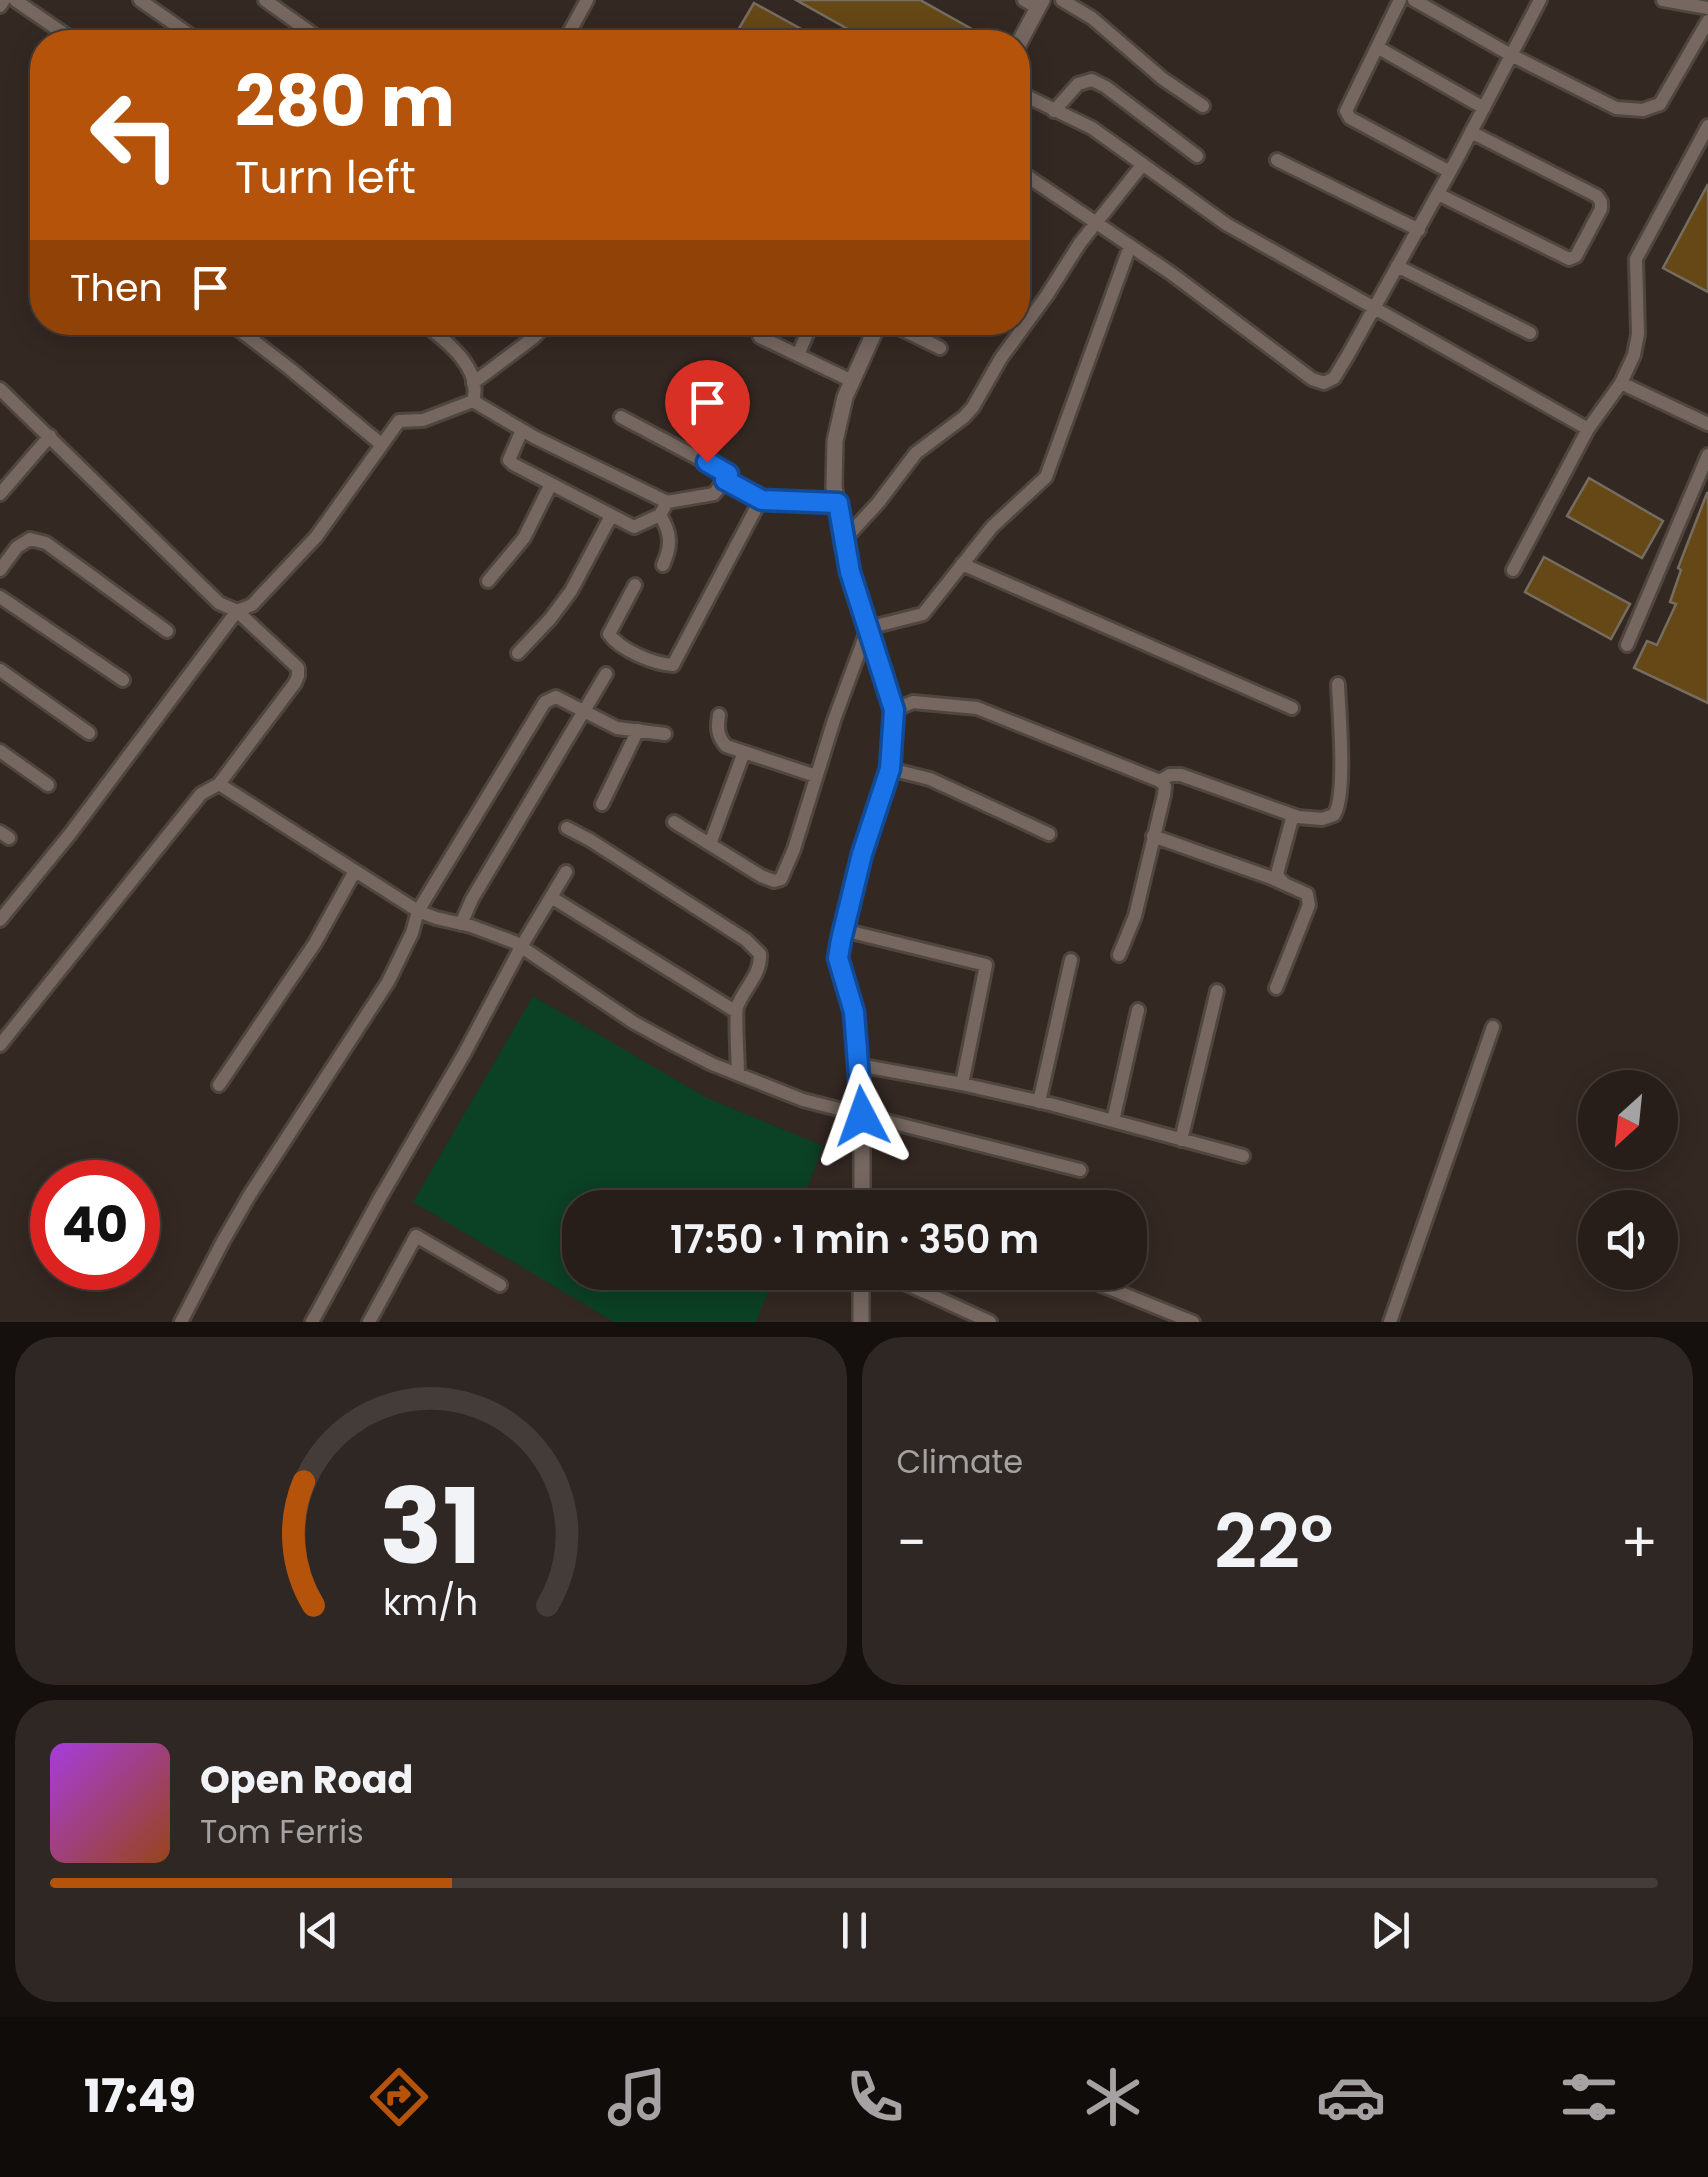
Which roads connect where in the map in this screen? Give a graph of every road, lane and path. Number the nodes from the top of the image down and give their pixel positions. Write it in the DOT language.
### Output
graph roads {
  1 [pos="15,0"];
  2 [pos="140,0"];
  3 [pos="265,0"];
  4 [pos="587,0"];
  5 [pos="1062,0"];
  6 [pos="1400,0"];
  7 [pos="1414,0"];
  8 [pos="1540,0"];
  9 [pos="1663,0"];
  10 [pos="1034,3"];
  11 [pos="1708,8"];
  12 [pos="1708,20"];
  13 [pos="59,30"];
  14 [pos="183,30"];
  15 [pos="306,30"];
  16 [pos="571,30"];
  17 [pos="1023,30"];
  18 [pos="1377,48"];
  19 [pos="1511,55"];
  20 [pos="1030,98"];
  21 [pos="1204,106"];
  22 [pos="1484,108"];
  23 [pos="1054,111"];
  24 [pos="1708,126"];
  25 [pos="1471,132"];
  26 [pos="1198,156"];
  27 [pos="1278,160"];
  28 [pos="1143,164"];
  29 [pos="1450,172"];
  30 [pos="1030,178"];
  31 [pos="1438,194"];
  32 [pos="1094,223"];
  33 [pos="1418,230"];
  34 [pos="1130,246"];
  35 [pos="1398,266"];
  36 [pos="1373,309"];
  37 [pos="1030,318"];
  38 [pos="1530,333"];
  39 [pos="246,335"];
  40 [pos="439,335"];
  41 [pos="536,335"];
  42 [pos="761,335"];
  43 [pos="806,335"];
  44 [pos="873,335"];
  45 [pos="914,335"];
  46 [pos="1018,335"];
  47 [pos="940,348"];
  48 [pos="798,355"];
  49 [pos="852,381"];
  50 [pos="474,383"];
  51 [pos="1621,383"];
  52 [pos="0,389"];
  53 [pos="473,401"];
  54 [pos="622,417"];
  55 [pos="1708,424"];
  56 [pos="1588,429"];
  57 [pos="522,430"];
  58 [pos="50,436"];
  59 [pos="381,444"];
  60 [pos="1708,456"];
  61 [pos="725,480"];
  62 [pos="551,484"];
  63 [pos="0,494"];
  64 [pos="762,500"];
  65 [pos="838,503"];
  66 [pos="664,508"];
  67 [pos="611,516"];
  68 [pos="844,540"];
  69 [pos="962,564"];
  70 [pos="664,565"];
  71 [pos="0,570"];
  72 [pos="1513,570"];
  73 [pos="488,582"];
  74 [pos="635,585"];
  75 [pos="0,597"];
  76 [pos="236,611"];
  77 [pos="868,628"];
  78 [pos="167,632"];
  79 [pos="1627,645"];
  80 [pos="518,653"];
  81 [pos="0,670"];
  82 [pos="606,674"];
  83 [pos="123,680"];
  84 [pos="1338,684"];
  85 [pos="1292,708"];
  86 [pos="894,710"];
  87 [pos="585,712"];
  88 [pos="720,715"];
  89 [pos="638,730"];
  90 [pos="89,732"];
  91 [pos="665,734"];
  92 [pos="0,751"];
  93 [pos="744,752"];
  94 [pos="890,769"];
  95 [pos="816,776"];
  96 [pos="1160,781"];
  97 [pos="218,784"];
  98 [pos="48,785"];
  99 [pos="602,804"];
  100 [pos="1293,815"];
  101 [pos="674,822"];
  102 [pos="567,828"];
  103 [pos="1049,834"];
  104 [pos="1154,836"];
  105 [pos="710,844"];
  106 [pos="355,871"];
  107 [pos="566,872"];
  108 [pos="1283,882"];
  109 [pos="551,897"];
  110 [pos="418,911"];
  111 [pos="0,920"];
  112 [pos="461,924"];
  113 [pos="843,930"];
  114 [pos="520,947"];
  115 [pos="1119,955"];
  116 [pos="1071,960"];
  117 [pos="1276,988"];
  118 [pos="1217,991"];
  119 [pos="735,1010"];
  120 [pos="1138,1010"];
  121 [pos="1493,1027"];
  122 [pos="0,1045"];
  123 [pos="858,1065"];
  124 [pos="738,1074"];
  125 [pos="962,1084"];
  126 [pos="220,1086"];
  127 [pos="1038,1102"];
  128 [pos="862,1116"];
  129 [pos="1112,1121"];
  130 [pos="1180,1140"];
  131 [pos="1244,1156"];
  132 [pos="1080,1170"];
  133 [pos="862,1190"];
  134 [pos="500,1285"];
  135 [pos="861,1290"];
  136 [pos="920,1290"];
  137 [pos="1114,1290"];
  138 [pos="182,1322"];
  139 [pos="312,1322"];
  140 [pos="369,1322"];
  141 [pos="860,1322"];
  142 [pos="990,1322"];
  143 [pos="1193,1322"];
  144 [pos="1390,1322"];
  1 -- 13 [label="street"];
  2 -- 14 [label="street"];
  3 -- 15 [label="street"];
  4 -- 16 [label="street"];
  5 -- 21 [label="street"];
  6 -- 18 [label="street"];
  7 -- 19 [label="street"];
  8 -- 19 [label="street"];
  9 -- 11 [label="street"];
  10 -- 17 [label="street"];
  12 -- 19 [label="street"];
  18 -- 22 [label="street"];
  18 -- 29 [label="street"];
  19 -- 22 [label="street"];
  20 -- 23 [label="street"];
  22 -- 25 [label="street"];
  23 -- 26 [label="street"];
  23 -- 28 [label="street"];
  24 -- 51 [label="street"];
  25 -- 29 [label="street"];
  25 -- 31 [label="street"];
  27 -- 33 [label="street"];
  28 -- 32 [label="street"];
  28 -- 36 [label="street"];
  29 -- 31 [label="street"];
  30 -- 32 [label="street"];
  31 -- 33 [label="street"];
  32 -- 34 [label="street"];
  32 -- 37 [label="street"];
  33 -- 35 [label="street"];
  34 -- 36 [label="street"];
  34 -- 69 [label="street"];
  35 -- 36 [label="street"];
  35 -- 38 [label="street"];
  36 -- 56 [label="street"];
  39 -- 59 [label="street"];
  40 -- 50 [label="street"];
  41 -- 50 [label="street"];
  42 -- 48 [label="street"];
  43 -- 48 [label="street"];
  44 -- 49 [label="street"];
  45 -- 47 [label="street"];
  46 -- 68 [label="street"];
  48 -- 49 [label="street"];
  49 -- 65 [label="street"];
  50 -- 53 [label="street"];
  51 -- 55 [label="street"];
  51 -- 56 [label="street"];
  52 -- 58 [label="street"];
  53 -- 57 [label="street"];
  53 -- 59 [label="street"];
  54 -- 61 [label="street"];
  56 -- 72 [label="street"];
  57 -- 62 [label="street"];
  57 -- 66 [label="street"];
  58 -- 63 [label="street"];
  58 -- 76 [label="street"];
  59 -- 76 [label="street"];
  60 -- 79 [label="street"];
  61 -- 64 [label="street"];
  61 -- 66 [label="street"];
  62 -- 67 [label="street"];
  62 -- 73 [label="street"];
  64 -- 65 [label="street"];
  64 -- 74 [label="street"];
  65 -- 68 [label="street"];
  66 -- 67 [label="street"];
  66 -- 70 [label="street"];
  67 -- 80 [label="street"];
  68 -- 77 [label="street"];
  69 -- 77 [label="street"];
  69 -- 85 [label="street"];
  71 -- 78 [label="street"];
  75 -- 83 [label="street"];
  76 -- 97 [label="street"];
  76 -- 111 [label="street"];
  77 -- 86 [label="street"];
  77 -- 95 [label="street"];
  81 -- 90 [label="street"];
  82 -- 87 [label="street"];
  84 -- 100 [label="street"];
  86 -- 94 [label="street"];
  86 -- 96 [label="street"];
  87 -- 89 [label="street"];
  87 -- 110 [label="street"];
  87 -- 112 [label="street"];
  88 -- 93 [label="street"];
  89 -- 91 [label="street"];
  89 -- 99 [label="street"];
  92 -- 98 [label="street"];
  93 -- 95 [label="street"];
  93 -- 105 [label="street"];
  94 -- 103 [label="street"];
  94 -- 113 [label="street"];
  95 -- 105 [label="street"];
  96 -- 100 [label="street"];
  96 -- 104 [label="street"];
  97 -- 106 [label="street"];
  97 -- 122 [label="street"];
  100 -- 108 [label="street"];
  101 -- 105 [label="street"];
  102 -- 119 [label="street"];
  104 -- 108 [label="street"];
  104 -- 115 [label="street"];
  106 -- 110 [label="street"];
  106 -- 126 [label="street"];
  107 -- 109 [label="street"];
  108 -- 117 [label="street"];
  109 -- 114 [label="street"];
  109 -- 119 [label="street"];
  110 -- 112 [label="street"];
  110 -- 138 [label="street"];
  112 -- 114 [label="street"];
  113 -- 123 [label="street"];
  113 -- 125 [label="street"];
  114 -- 124 [label="street"];
  114 -- 139 [label="street"];
  116 -- 127 [label="street"];
  118 -- 130 [label="street"];
  119 -- 124 [label="street"];
  120 -- 129 [label="street"];
  121 -- 144 [label="street"];
  123 -- 125 [label="street"];
  123 -- 128 [label="street"];
  124 -- 128 [label="street"];
  125 -- 127 [label="street"];
  127 -- 129 [label="street"];
  128 -- 132 [label="street"];
  128 -- 133 [label="street"];
  129 -- 130 [label="street"];
  130 -- 131 [label="street"];
  134 -- 140 [label="street"];
  135 -- 141 [label="street"];
  136 -- 142 [label="street"];
  137 -- 143 [label="street"];
}
